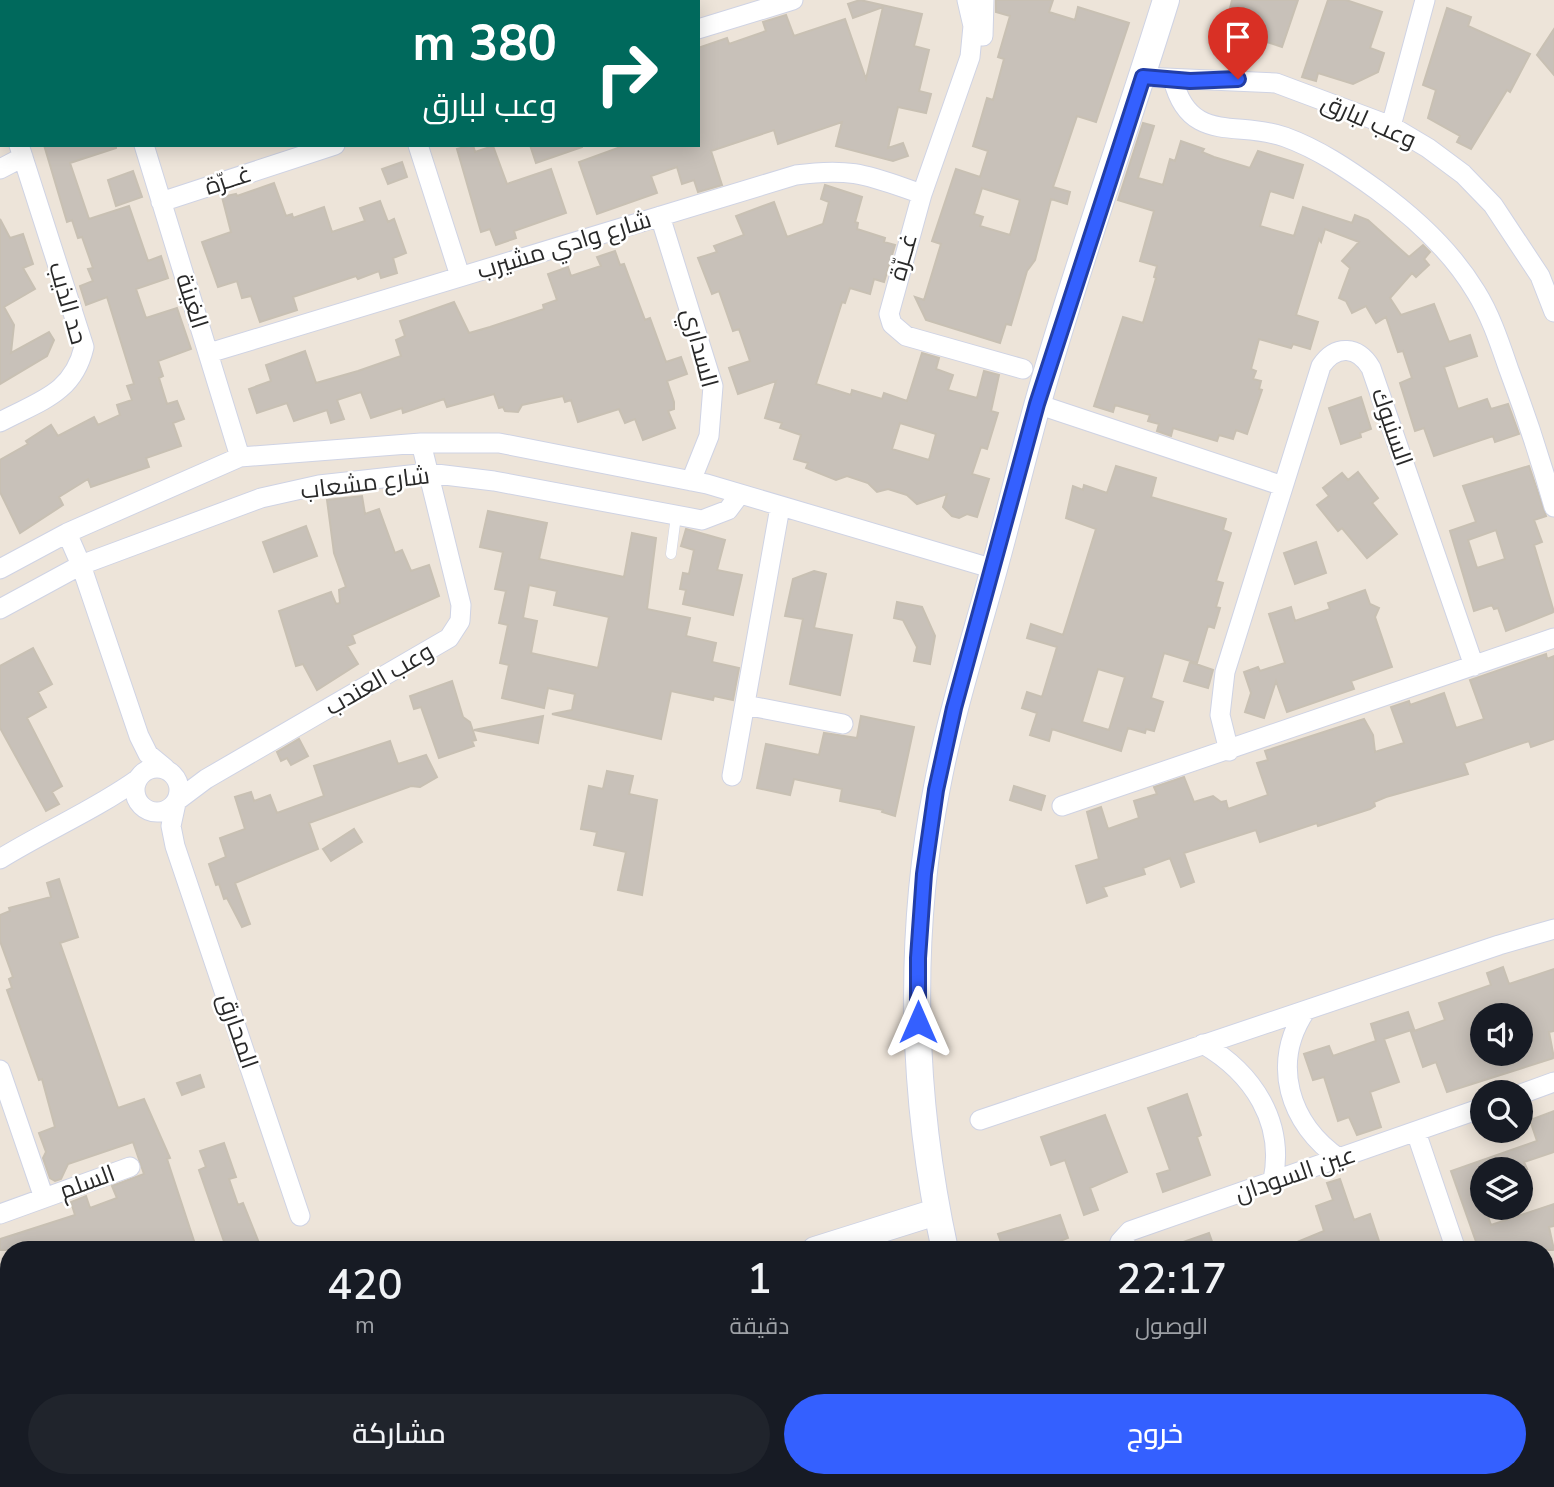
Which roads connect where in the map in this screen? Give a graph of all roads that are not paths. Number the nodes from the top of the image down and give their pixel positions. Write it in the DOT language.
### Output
graph roads {
  1 [pos="793,0"];
  2 [pos="967,0"];
  3 [pos="985,0"];
  4 [pos="1166,0"];
  5 [pos="1425,0"];
  6 [pos="735,8"];
  7 [pos="700,28"];
  8 [pos="970,57"];
  9 [pos="1143,77"];
  10 [pos="1173,79"];
  11 [pos="1391,126"];
  12 [pos="145,147"];
  13 [pos="329,147"];
  14 [pos="419,147"];
  15 [pos="21,151"];
  16 [pos="0,169"];
  17 [pos="922,194"];
  18 [pos="161,202"];
  19 [pos="660,216"];
  20 [pos="460,276"];
  21 [pos="1554,312"];
  22 [pos="209,353"];
  23 [pos="1023,369"];
  24 [pos="1037,404"];
  25 [pos="0,422"];
  26 [pos="421,443"];
  27 [pos="240,457"];
  28 [pos="428,473"];
  29 [pos="691,481"];
  30 [pos="1283,486"];
  31 [pos="740,494"];
  32 [pos="780,507"];
  33 [pos="1554,507"];
  34 [pos="676,516"];
  35 [pos="66,533"];
  36 [pos="670,554"];
  37 [pos="81,565"];
  38 [pos="0,569"];
  39 [pos="994,569"];
  40 [pos="0,609"];
  41 [pos="1554,638"];
  42 [pos="1474,666"];
  43 [pos="746,705"];
  44 [pos="843,724"];
  45 [pos="139,736"];
  46 [pos="1229,751"];
  47 [pos="168,770"];
  48 [pos="140,776"];
  49 [pos="732,776"];
  50 [pos="206,779"];
  51 [pos="177,801"];
  52 [pos="97,805"];
  53 [pos="1062,806"];
  54 [pos="146,808"];
  55 [pos="176,846"];
  56 [pos="0,859"];
  57 [pos="1554,929"];
  58 [pos="1306,1010"];
  59 [pos="1203,1044"];
  60 [pos="0,1070"];
  61 [pos="1554,1082"];
  62 [pos="1533,1090"];
  63 [pos="1293,1101"];
  64 [pos="1266,1110"];
  65 [pos="1470,1112"];
  66 [pos="980,1120"];
  67 [pos="1416,1132"];
  68 [pos="1340,1159"];
  69 [pos="130,1167"];
  70 [pos="1273,1180"];
  71 [pos="44,1198"];
  72 [pos="936,1212"];
  73 [pos="0,1214"];
  74 [pos="300,1216"];
  75 [pos="844,1241"];
  76 [pos="943,1241"];
  77 [pos="1120,1241"];
  78 [pos="1453,1241"];
  1 -- 6 [label="street"];
  2 -- 8 [label="street, غــرّة"];
  3 -- 8 [label="street, غــرّة"];
  4 -- 9 [label="street"];
  5 -- 11 [label="street"];
  6 -- 7 [label="street"];
  8 -- 17 [label="street, غــرّة"];
  9 -- 10 [label="street, وعب لبارق"];
  9 -- 24 [label="street"];
  10 -- 11 [label="street, وعب لبارق"];
  10 -- 33 [label="street"];
  11 -- 21 [label="street, وعب لبارق"];
  12 -- 18 [label="street, الغينة"];
  13 -- 18 [label="street, غــرّة"];
  14 -- 20 [label="street"];
  15 -- 16 [label="street"];
  15 -- 25 [label="street, حد الذيب"];
  17 -- 19 [label="street, شارع وادي مشيرب"];
  17 -- 23 [label="street, غــرّة"];
  18 -- 22 [label="street, الغينة"];
  19 -- 20 [label="street, شارع وادي مشيرب"];
  19 -- 29 [label="street, السداري"];
  20 -- 22 [label="street, شارع وادي مشيرب"];
  22 -- 27 [label="street, الغينة"];
  24 -- 30 [label="street"];
  24 -- 39 [label="street"];
  26 -- 27 [label="street, شارع مشعاب"];
  26 -- 28 [label="street, وعب العندب"];
  26 -- 29 [label="street, شارع مشعاب"];
  27 -- 35 [label="street, شارع مشعاب"];
  28 -- 34 [label="street, شارع مشعاب"];
  28 -- 37 [label="street, شارع مشعاب"];
  28 -- 50 [label="street, وعب العندب"];
  29 -- 31 [label="street, شارع مشعاب"];
  30 -- 42 [label="street, السنبوك"];
  30 -- 46 [label="street, السنبوك"];
  31 -- 32 [label="street, شارع مشعاب"];
  31 -- 34 [label="street, شارع مشعاب"];
  32 -- 39 [label="street, شارع مشعاب"];
  32 -- 43 [label="street"];
  34 -- 36 [label="lane"];
  35 -- 37 [label="street"];
  35 -- 38 [label="street, شارع مشعاب"];
  37 -- 40 [label="street, شارع مشعاب"];
  37 -- 45 [label="street"];
  39 -- 72 [label="street"];
  41 -- 42 [label="street"];
  42 -- 46 [label="street"];
  43 -- 44 [label="street"];
  43 -- 49 [label="street"];
  45 -- 47 [label="street"];
  45 -- 48 [label="street"];
  46 -- 53 [label="street"];
  47 -- 48 [label="street"];
  47 -- 50 [label="street"];
  47 -- 51 [label="street"];
  48 -- 52 [label="street"];
  48 -- 54 [label="street"];
  50 -- 51 [label="street, وعب العندب"];
  51 -- 54 [label="street"];
  51 -- 55 [label="street, المحارق"];
  52 -- 54 [label="street"];
  52 -- 56 [label="street"];
  54 -- 55 [label="street, المحارق"];
  55 -- 74 [label="street, المحارق"];
  57 -- 58 [label="street"];
  58 -- 59 [label="street"];
  58 -- 63 [label="street"];
  59 -- 64 [label="street"];
  59 -- 66 [label="street"];
  60 -- 71 [label="street, السلم"];
  61 -- 62 [label="street"];
  63 -- 64 [label="street"];
  63 -- 68 [label="street"];
  64 -- 70 [label="street"];
  65 -- 67 [label="street, عين السودان"];
  67 -- 68 [label="street, عين السودان"];
  67 -- 78 [label="street"];
  68 -- 70 [label="street, عين السودان"];
  69 -- 71 [label="street, السلم"];
  70 -- 77 [label="street, عين السودان"];
  71 -- 73 [label="street, السلم"];
  72 -- 75 [label="street"];
  72 -- 76 [label="street"];
}
